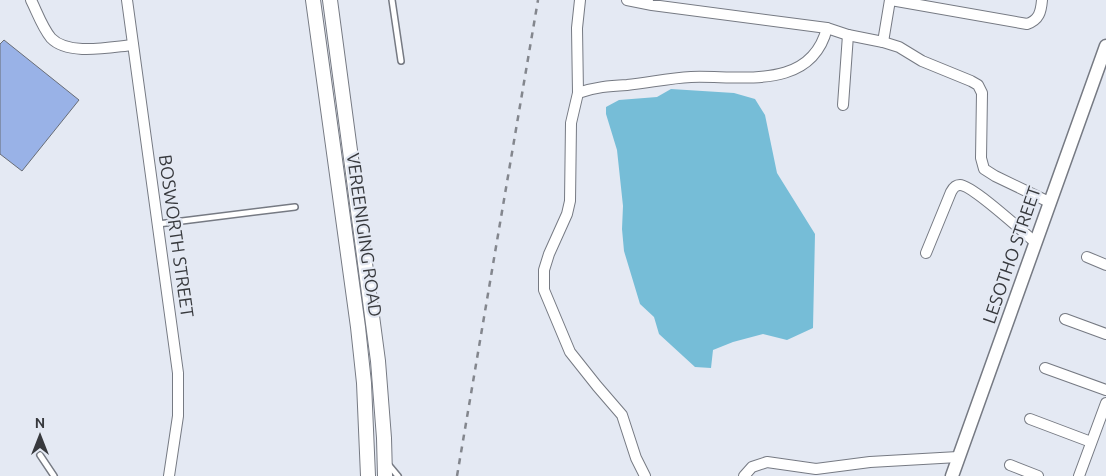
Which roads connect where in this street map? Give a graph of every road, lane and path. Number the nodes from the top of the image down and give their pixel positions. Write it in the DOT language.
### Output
graph roads {
  1 [pos="31,0"];
  2 [pos="127,0"];
  3 [pos="313,0"];
  4 [pos="330,0"];
  5 [pos="392,0"];
  6 [pos="580,0"];
  7 [pos="627,0"];
  8 [pos="891,0"];
  9 [pos="1042,0"];
  10 [pos="681,4"];
  11 [pos="827,28"];
  12 [pos="848,35"];
  13 [pos="883,42"];
  14 [pos="133,45"];
  15 [pos="1106,46"];
  16 [pos="401,61"];
  17 [pos="578,93"];
  18 [pos="844,105"];
  19 [pos="1049,202"];
  20 [pos="295,207"];
  21 [pos="158,224"];
  22 [pos="1035,242"];
  23 [pos="926,253"];
  24 [pos="1087,257"];
  25 [pos="1106,264"];
  26 [pos="1065,319"];
  27 [pos="1106,334"];
  28 [pos="1045,368"];
  29 [pos="1106,390"];
  30 [pos="1106,403"];
  31 [pos="1030,419"];
  32 [pos="1091,442"];
  33 [pos="40,455"];
  34 [pos="958,457"];
  35 [pos="384,460"];
  36 [pos="1010,465"];
  37 [pos="54,476"];
  38 [pos="168,476"];
  39 [pos="368,476"];
  40 [pos="385,476"];
  41 [pos="398,476"];
  42 [pos="645,476"];
  43 [pos="744,476"];
  44 [pos="952,476"];
  45 [pos="1038,476"];
  46 [pos="1079,476"];
  1 -- 14 [label="street"];
  2 -- 14 [label="street, BOSWORTH STREET"];
  3 -- 39 [label="main road, VEREENIGING ROAD"];
  4 -- 35 [label="main road, VEREENIGING ROAD"];
  5 -- 16 [label="lane"];
  6 -- 17 [label="street"];
  7 -- 10 [label="street"];
  8 -- 9 [label="street"];
  8 -- 13 [label="street"];
  10 -- 11 [label="street"];
  11 -- 12 [label="street"];
  11 -- 17 [label="street"];
  12 -- 13 [label="street"];
  12 -- 18 [label="street"];
  13 -- 19 [label="street"];
  14 -- 21 [label="street, BOSWORTH STREET"];
  15 -- 19 [label="street, LESOTHO STREET"];
  17 -- 42 [label="street"];
  19 -- 22 [label="street, LESOTHO STREET"];
  20 -- 21 [label="lane"];
  21 -- 38 [label="street, BOSWORTH STREET"];
  22 -- 23 [label="street"];
  22 -- 34 [label="street, LESOTHO STREET"];
  24 -- 25 [label="street"];
  26 -- 27 [label="street"];
  28 -- 29 [label="street"];
  30 -- 32 [label="street"];
  31 -- 32 [label="street"];
  32 -- 46 [label="street"];
  33 -- 37 [label="lane"];
  34 -- 43 [label="street"];
  34 -- 44 [label="street, LESOTHO STREET"];
  35 -- 40 [label="main road, VEREENIGING ROAD"];
  35 -- 41 [label="lane"];
  36 -- 45 [label="street"];
}
